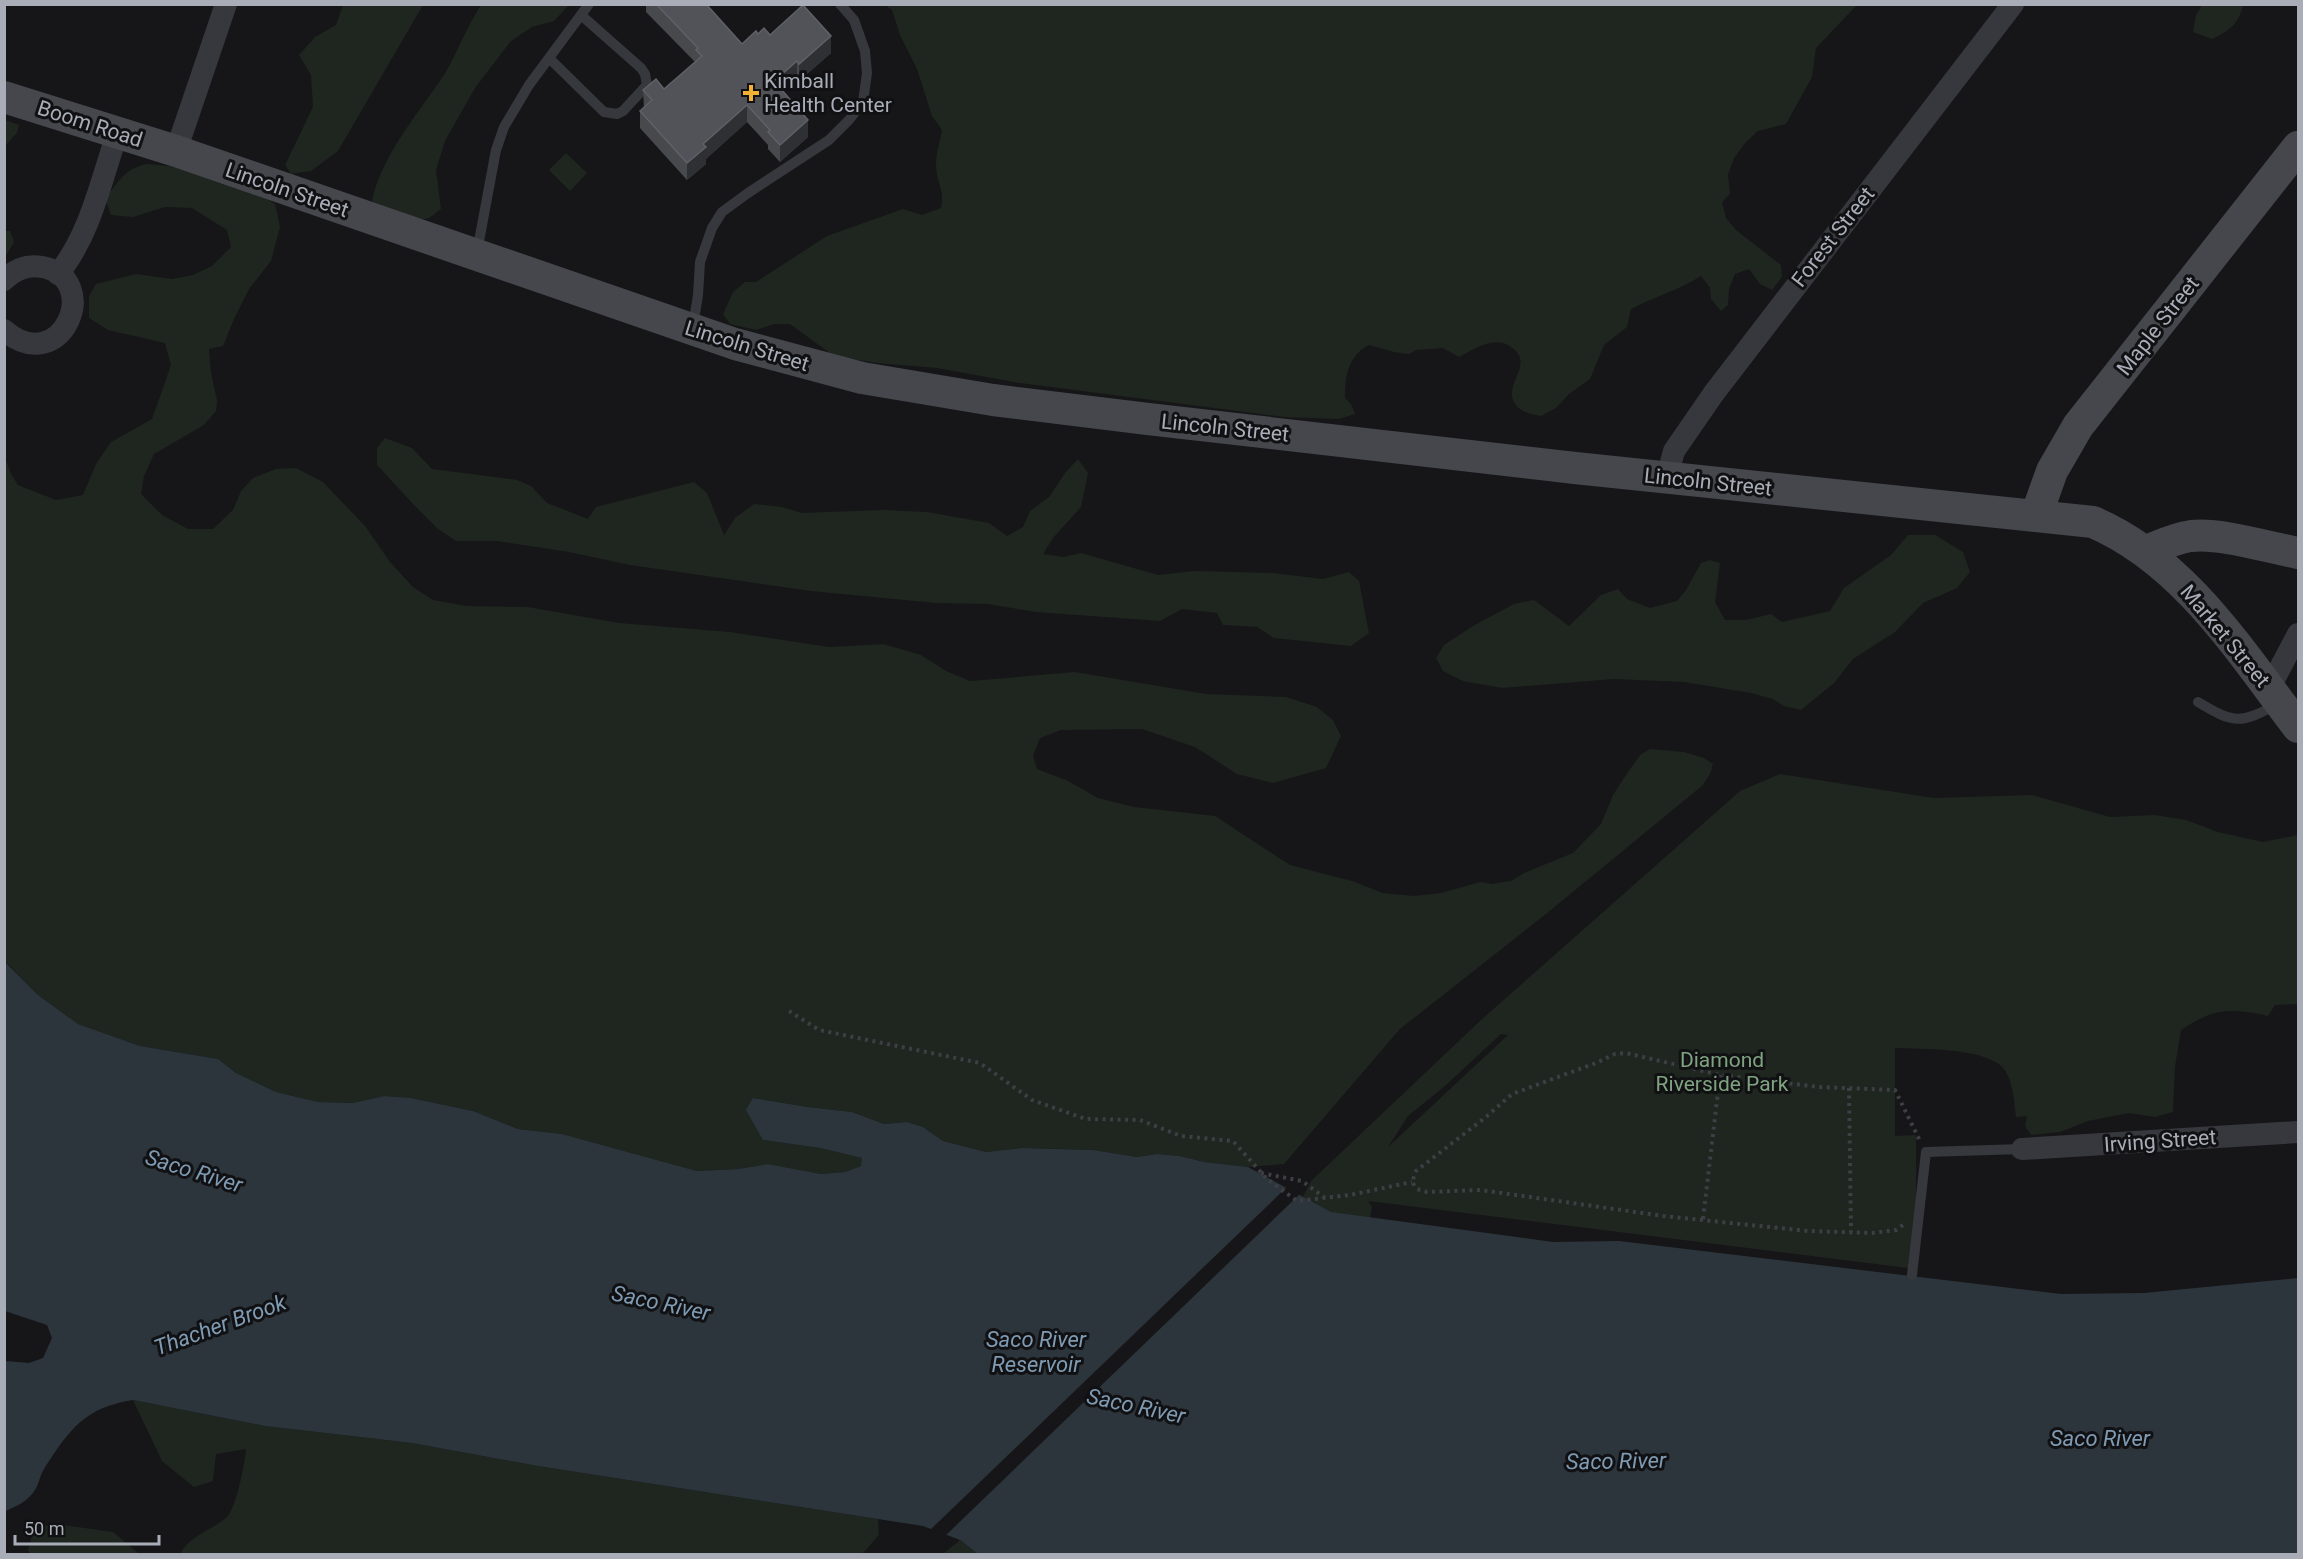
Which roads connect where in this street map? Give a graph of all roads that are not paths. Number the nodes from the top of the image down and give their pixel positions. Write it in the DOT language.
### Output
graph roads {
  1 [pos="226,4"];
  2 [pos="589,4"];
  3 [pos="840,4"];
  4 [pos="2013,4"];
  5 [pos="581,15"];
  6 [pos="549,58"];
  7 [pos="4,97"];
  8 [pos="117,134"];
  9 [pos="2298,147"];
  10 [pos="176,151"];
  11 [pos="476,255"];
  12 [pos="58,274"];
  13 [pos="4,280"];
  14 [pos="4,330"];
  15 [pos="692,330"];
  16 [pos="1667,477"];
  17 [pos="2036,516"];
  18 [pos="2146,551"];
  19 [pos="2298,553"];
  20 [pos="2298,634"];
  21 [pos="2198,702"];
  22 [pos="2283,706"];
  23 [pos="2298,1132"];
  24 [pos="2022,1149"];
  25 [pos="1912,1275"];
  1 -- 10 [label="street"];
  2 -- 5 [label="lane"];
  3 -- 15 [label="lane"];
  4 -- 16 [label="street, Forest Street"];
  5 -- 6 [label="lane"];
  5 -- 6 [label="lane"];
  6 -- 11 [label="lane"];
  7 -- 8 [label="street, Boom Road"];
  8 -- 10 [label="street, Boom Road"];
  8 -- 12 [label="street"];
  9 -- 17 [label="street, Maple Street"];
  10 -- 11 [label="street, Lincoln Street"];
  11 -- 15 [label="street, Lincoln Street"];
  12 -- 13 [label="street"];
  12 -- 14 [label="street"];
  15 -- 16 [label="street, Lincoln Street"];
  16 -- 17 [label="street, Lincoln Street"];
  17 -- 18 [label="street, Lincoln Street"];
  18 -- 19 [label="street"];
  18 -- 22 [label="street, Market Street"];
  20 -- 22 [label="street"];
  21 -- 22 [label="lane"];
  23 -- 24 [label="street, Irving Street"];
  24 -- 25 [label="lane"];
}
